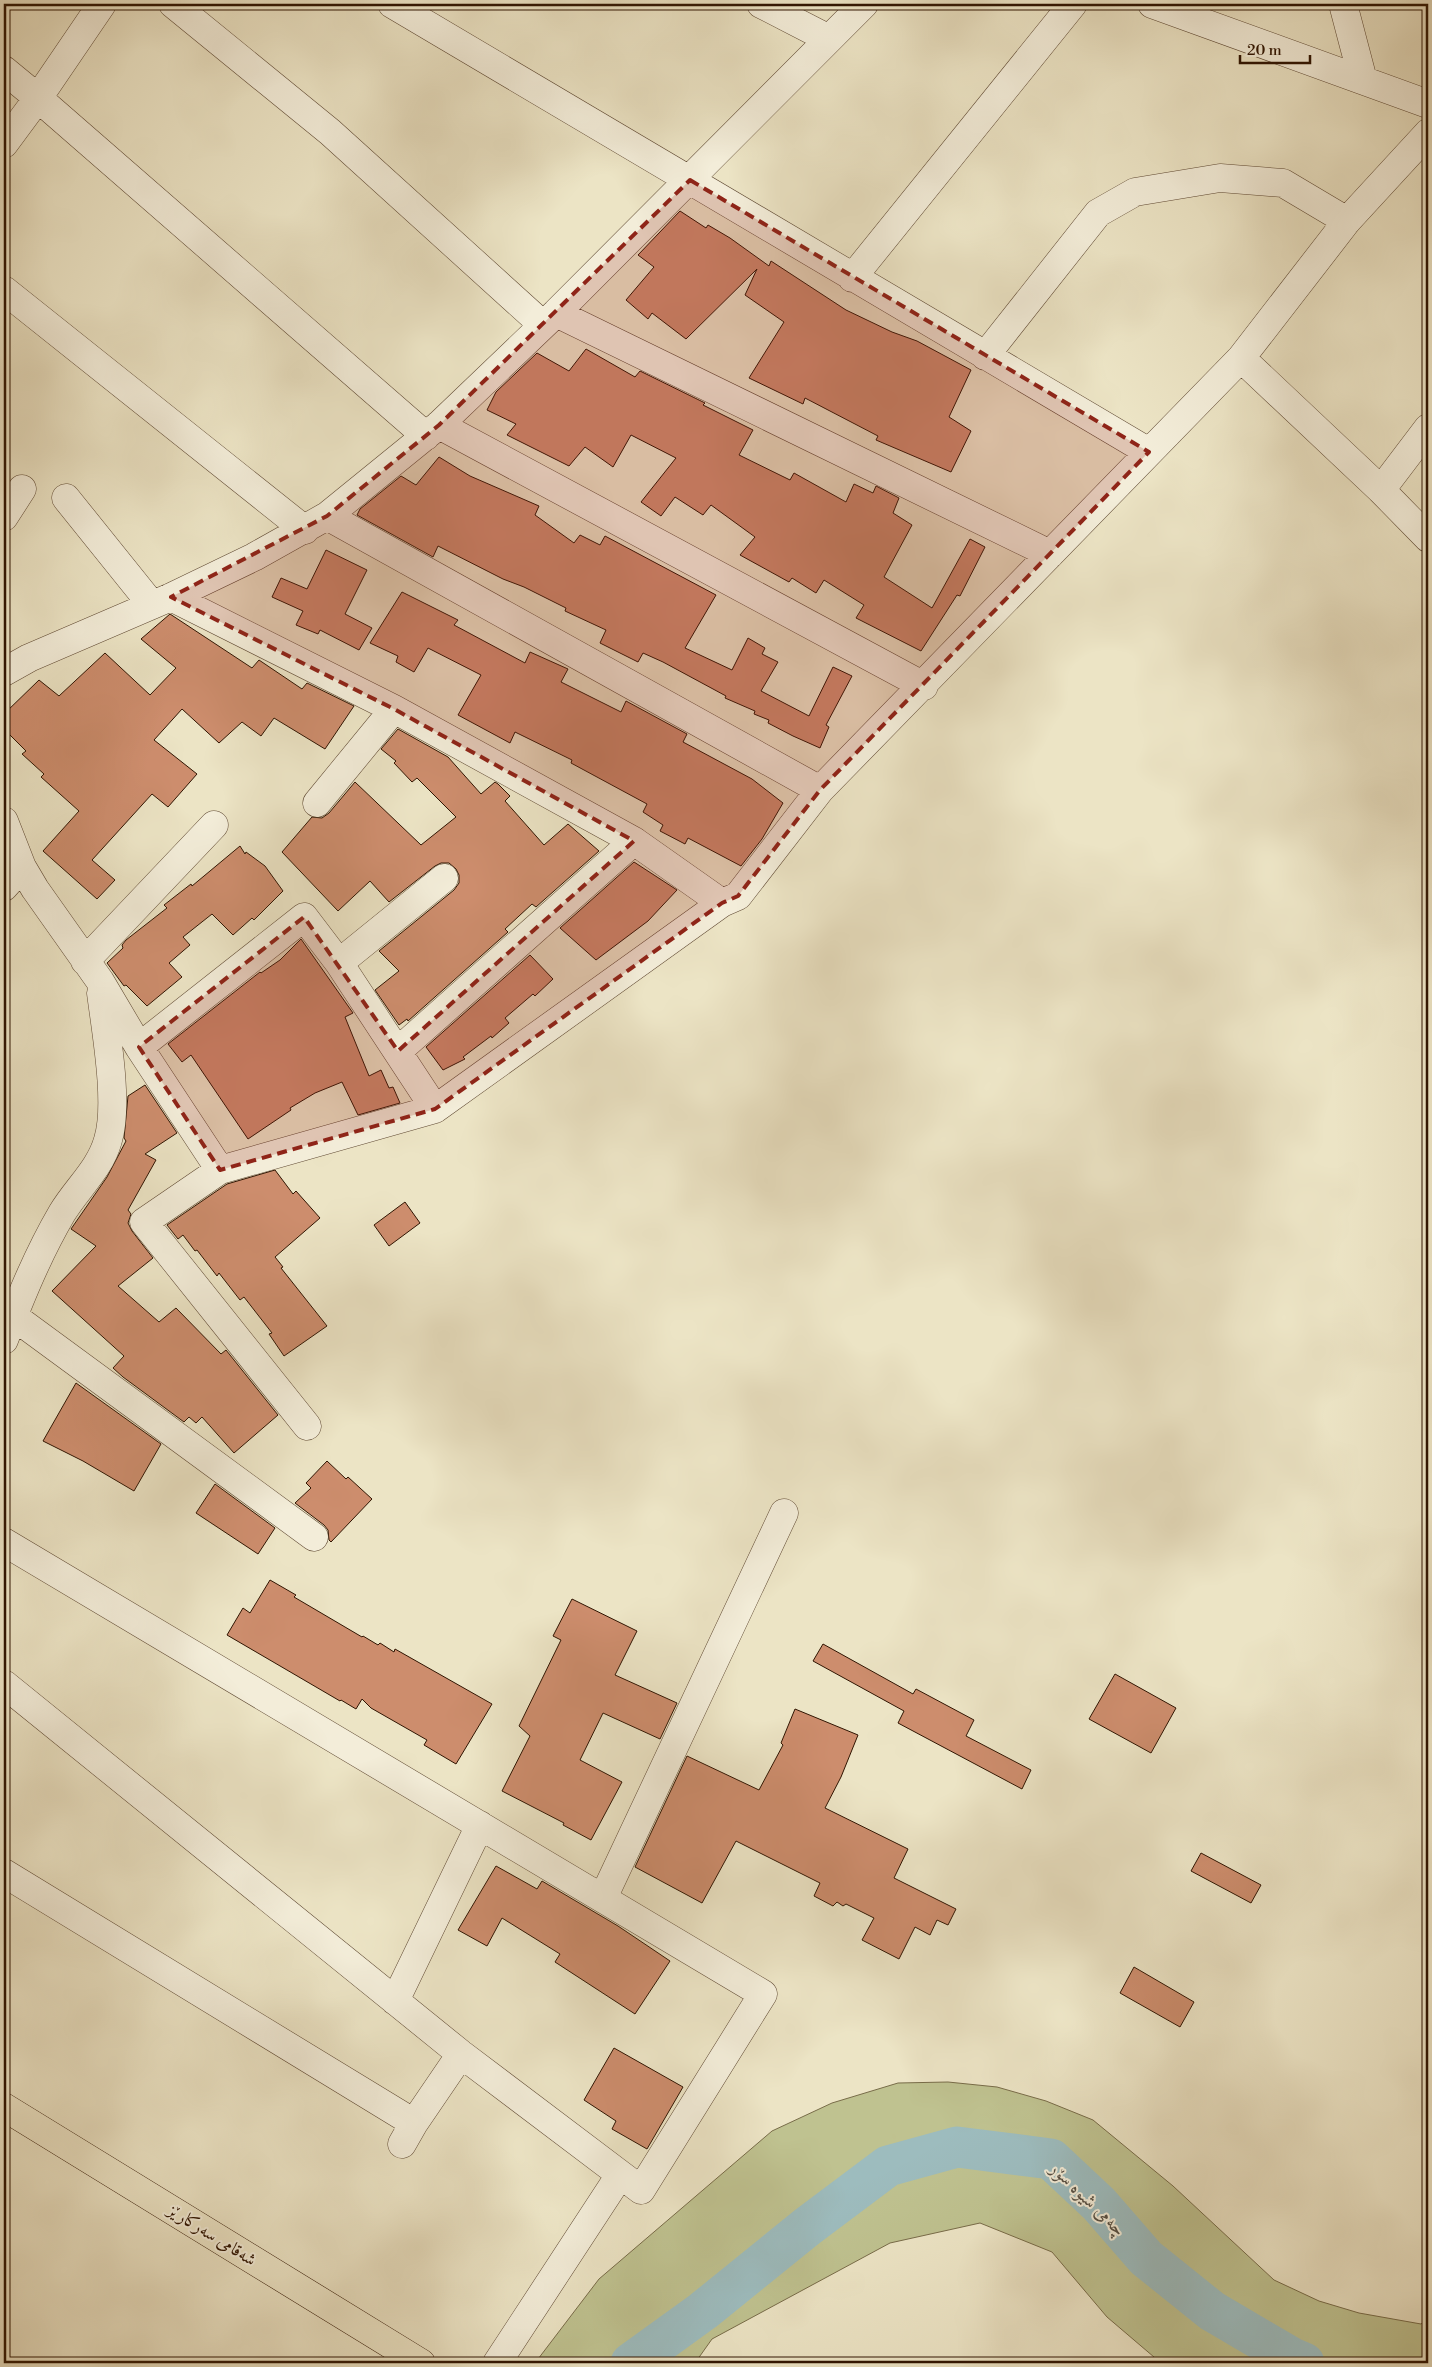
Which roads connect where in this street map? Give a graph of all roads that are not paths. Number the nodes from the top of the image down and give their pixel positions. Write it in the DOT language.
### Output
graph roads {
  1 [pos="102,4"];
  2 [pos="173,4"];
  3 [pos="392,4"];
  4 [pos="761,4"];
  5 [pos="864,4"];
  6 [pos="1073,4"];
  7 [pos="1152,4"];
  8 [pos="1343,4"];
  9 [pos="829,39"];
  10 [pos="4,70"];
  11 [pos="1363,80"];
  12 [pos="38,98"];
  13 [pos="1428,104"];
  14 [pos="1428,133"];
  15 [pos="4,144"];
  16 [pos="690,180"];
  17 [pos="1347,221"];
  18 [pos="852,278"];
  19 [pos="4,290"];
  20 [pos="550,319"];
  21 [pos="985,356"];
  22 [pos="1241,358"];
  23 [pos="1428,428"];
  24 [pos="432,430"];
  25 [pos="1149,452"];
  26 [pos="22,489"];
  27 [pos="1381,490"];
  28 [pos="66,498"];
  29 [pos="4,516"];
  30 [pos="316,523"];
  31 [pos="1428,538"];
  32 [pos="1050,554"];
  33 [pos="161,601"];
  34 [pos="4,672"];
  35 [pos="924,686"];
  36 [pos="394,709"];
  37 [pos="820,790"];
  38 [pos="317,804"];
  39 [pos="4,821"];
  40 [pos="214,825"];
  41 [pos="634,841"];
  42 [pos="22,867"];
  43 [pos="444,878"];
  44 [pos="4,887"];
  45 [pos="722,903"];
  46 [pos="339,963"];
  47 [pos="92,971"];
  48 [pos="139,1047"];
  49 [pos="398,1051"];
  50 [pos="434,1109"];
  51 [pos="220,1170"];
  52 [pos="14,1283"];
  53 [pos="8,1328"];
  54 [pos="307,1426"];
  55 [pos="784,1512"];
  56 [pos="314,1537"];
  57 [pos="4,1542"];
  58 [pos="4,1684"];
  59 [pos="480,1825"];
  60 [pos="4,1873"];
  61 [pos="603,1898"];
  62 [pos="395,2001"];
  63 [pos="461,2054"];
  64 [pos="4,2107"];
  65 [pos="620,2175"];
  66 [pos="420,2363"];
  67 [pos="497,2363"];
  1 -- 12 [label="street"];
  2 -- 20 [label="street"];
  3 -- 16 [label="street"];
  4 -- 9 [label="street"];
  5 -- 9 [label="street"];
  6 -- 18 [label="street"];
  7 -- 11 [label="street"];
  8 -- 11 [label="street"];
  9 -- 16 [label="street"];
  10 -- 12 [label="street"];
  11 -- 13 [label="street"];
  12 -- 15 [label="street"];
  12 -- 24 [label="street"];
  14 -- 17 [label="street"];
  16 -- 18 [label="street"];
  16 -- 20 [label="street"];
  17 -- 21 [label="street"];
  17 -- 22 [label="street"];
  18 -- 21 [label="street"];
  19 -- 30 [label="street"];
  20 -- 24 [label="street"];
  20 -- 32 [label="street"];
  21 -- 25 [label="street"];
  22 -- 25 [label="street"];
  22 -- 27 [label="street"];
  23 -- 27 [label="street"];
  24 -- 30 [label="street"];
  24 -- 35 [label="street"];
  25 -- 32 [label="street"];
  26 -- 29 [label="street"];
  27 -- 31 [label="street"];
  28 -- 33 [label="street"];
  30 -- 33 [label="street"];
  30 -- 37 [label="street"];
  32 -- 35 [label="street"];
  33 -- 34 [label="street"];
  33 -- 36 [label="street"];
  35 -- 37 [label="street"];
  36 -- 38 [label="street"];
  36 -- 41 [label="street"];
  37 -- 45 [label="street"];
  39 -- 42 [label="street"];
  40 -- 47 [label="street"];
  41 -- 45 [label="street"];
  41 -- 49 [label="street"];
  42 -- 44 [label="street"];
  42 -- 47 [label="street"];
  43 -- 46 [label="street"];
  45 -- 50 [label="street"];
  46 -- 48 [label="street"];
  46 -- 49 [label="street"];
  47 -- 48 [label="street"];
  47 -- 52 [label="street"];
  48 -- 51 [label="street"];
  49 -- 50 [label="street"];
  50 -- 51 [label="street"];
  51 -- 54 [label="street"];
  52 -- 53 [label="street"];
  53 -- 56 [label="street"];
  55 -- 61 [label="street"];
  57 -- 59 [label="street"];
  58 -- 62 [label="street"];
  59 -- 61 [label="street"];
  59 -- 62 [label="street"];
  60 -- 63 [label="street"];
  61 -- 65 [label="street"];
  62 -- 63 [label="street"];
  63 -- 65 [label="street"];
  64 -- 66 [label="main road, شەقامی سەرکارێز"];
  65 -- 67 [label="street"];
}
